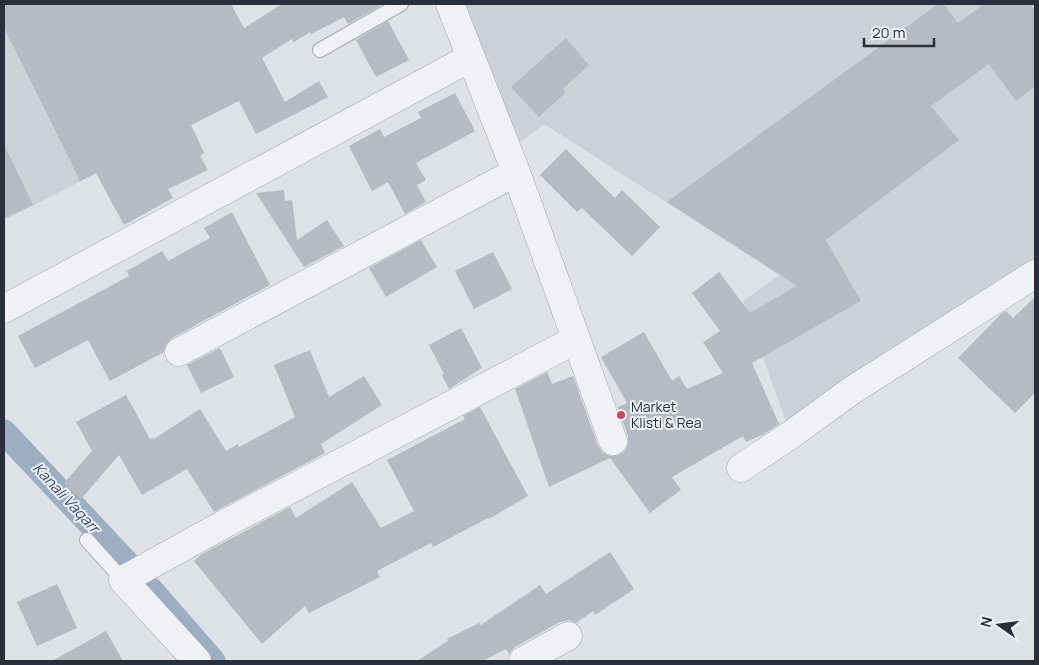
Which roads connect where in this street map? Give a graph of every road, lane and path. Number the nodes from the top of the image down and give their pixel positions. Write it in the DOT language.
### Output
graph roads {
  1 [pos="401,4"];
  2 [pos="450,4"];
  3 [pos="320,50"];
  4 [pos="470,58"];
  5 [pos="516,172"];
  6 [pos="1035,274"];
  7 [pos="4,309"];
  8 [pos="575,340"];
  9 [pos="179,352"];
  10 [pos="613,441"];
  11 [pos="741,468"];
  12 [pos="87,540"];
  13 [pos="123,580"];
  14 [pos="568,636"];
  15 [pos="192,660"];
  16 [pos="523,661"];
  1 -- 3 [label="lane"];
  2 -- 4 [label="street"];
  4 -- 5 [label="street"];
  4 -- 7 [label="street"];
  5 -- 8 [label="street"];
  5 -- 9 [label="street"];
  6 -- 11 [label="street"];
  8 -- 10 [label="street"];
  8 -- 13 [label="street"];
  12 -- 13 [label="lane"];
  13 -- 15 [label="street"];
  14 -- 16 [label="street"];
}
